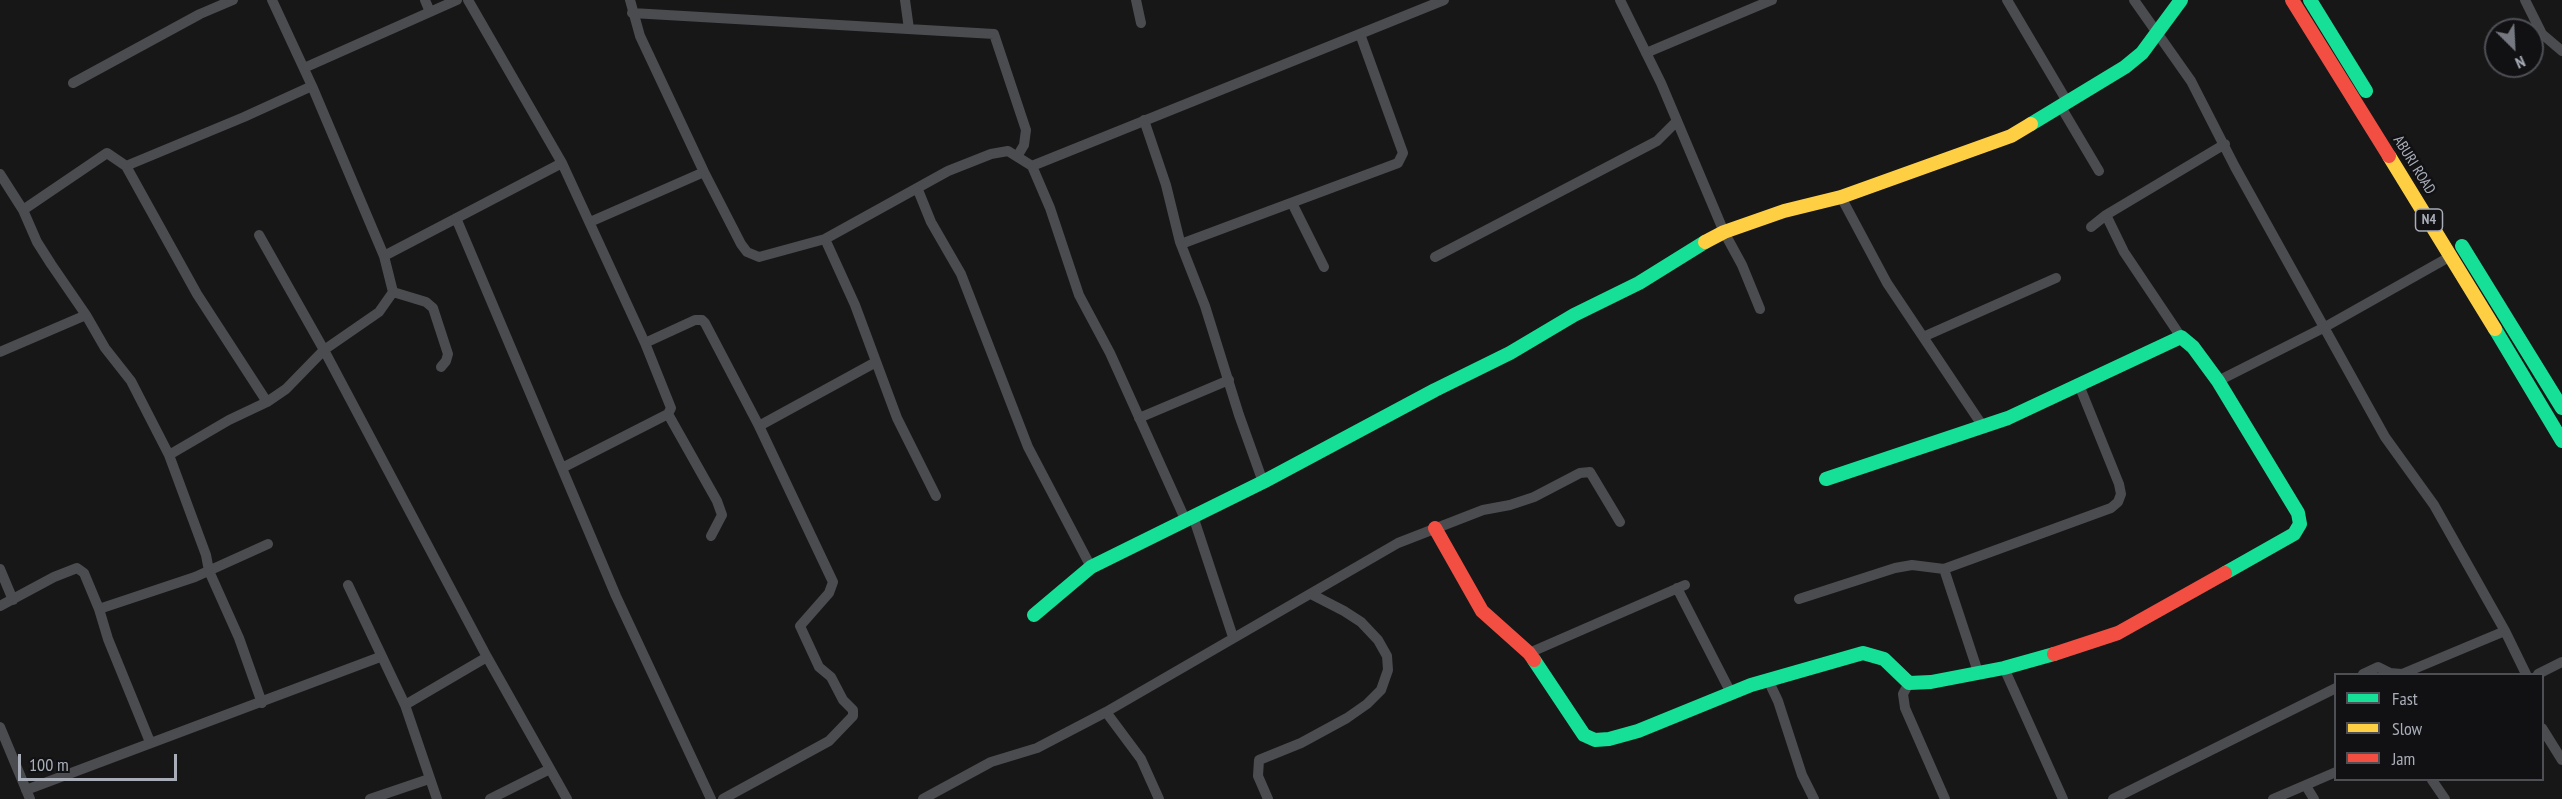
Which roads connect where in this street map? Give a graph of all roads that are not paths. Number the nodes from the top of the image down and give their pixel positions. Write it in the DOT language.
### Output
graph roads {
  1 [pos="233,0"];
  2 [pos="272,0"];
  3 [pos="425,0"];
  4 [pos="457,0"];
  5 [pos="468,0"];
  6 [pos="630,0"];
  7 [pos="905,0"];
  8 [pos="1136,0"];
  9 [pos="1444,0"];
  10 [pos="1620,0"];
  11 [pos="1772,0"];
  12 [pos="2007,0"];
  13 [pos="2134,0"];
  14 [pos="2181,0"];
  15 [pos="2292,0"];
  16 [pos="2310,0"];
  17 [pos="2525,0"];
  18 [pos="430,12"];
  19 [pos="632,13"];
  20 [pos="1141,23"];
  21 [pos="909,29"];
  22 [pos="1360,34"];
  23 [pos="2157,34"];
  24 [pos="2562,51"];
  25 [pos="1646,53"];
  26 [pos="304,68"];
  27 [pos="73,83"];
  28 [pos="312,86"];
  29 [pos="2372,101"];
  30 [pos="2065,105"];
  31 [pos="1144,120"];
  32 [pos="1677,122"];
  33 [pos="2225,144"];
  34 [pos="1018,155"];
  35 [pos="562,164"];
  36 [pos="126,166"];
  37 [pos="1032,166"];
  38 [pos="2098,171"];
  39 [pos="704,172"];
  40 [pos="0,174"];
  41 [pos="918,190"];
  42 [pos="1841,197"];
  43 [pos="1292,203"];
  44 [pos="23,210"];
  45 [pos="2106,215"];
  46 [pos="456,218"];
  47 [pos="590,222"];
  48 [pos="2091,228"];
  49 [pos="1724,232"];
  50 [pos="2454,233"];
  51 [pos="259,235"];
  52 [pos="825,239"];
  53 [pos="1181,244"];
  54 [pos="384,256"];
  55 [pos="2451,256"];
  56 [pos="1435,257"];
  57 [pos="1324,267"];
  58 [pos="2056,278"];
  59 [pos="393,292"];
  60 [pos="1760,309"];
  61 [pos="86,315"];
  62 [pos="2325,327"];
  63 [pos="1923,337"];
  64 [pos="2181,337"];
  65 [pos="645,343"];
  66 [pos="324,350"];
  67 [pos="0,352"];
  68 [pos="876,362"];
  69 [pos="441,367"];
  70 [pos="1229,380"];
  71 [pos="2218,381"];
  72 [pos="2079,385"];
  73 [pos="267,402"];
  74 [pos="2562,408"];
  75 [pos="668,414"];
  76 [pos="1139,418"];
  77 [pos="759,426"];
  78 [pos="1984,428"];
  79 [pos="2562,441"];
  80 [pos="169,455"];
  81 [pos="562,468"];
  82 [pos="1826,479"];
  83 [pos="1263,482"];
  84 [pos="936,496"];
  85 [pos="1189,518"];
  86 [pos="1620,522"];
  87 [pos="1435,528"];
  88 [pos="711,536"];
  89 [pos="268,544"];
  90 [pos="1091,567"];
  91 [pos="0,569"];
  92 [pos="1944,569"];
  93 [pos="209,571"];
  94 [pos="348,585"];
  95 [pos="1311,594"];
  96 [pos="1799,599"];
  97 [pos="13,600"];
  98 [pos="0,606"];
  99 [pos="99,609"];
  100 [pos="1034,615"];
  101 [pos="2505,631"];
  102 [pos="1233,637"];
  103 [pos="1529,653"];
  104 [pos="380,657"];
  105 [pos="487,657"];
  106 [pos="2562,662"];
  107 [pos="2004,668"];
  108 [pos="1978,672"];
  109 [pos="2367,673"];
  110 [pos="2390,673"];
  111 [pos="2405,673"];
  112 [pos="2525,673"];
  113 [pos="2542,673"];
  114 [pos="1768,680"];
  115 [pos="1909,683"];
  116 [pos="2334,689"];
  117 [pos="1731,693"];
  118 [pos="262,703"];
  119 [pos="405,705"];
  120 [pos="1106,712"];
  121 [pos="0,727"];
  122 [pos="2544,732"];
  123 [pos="150,742"];
  124 [pos="2562,760"];
  125 [pos="550,770"];
  126 [pos="2334,773"];
  127 [pos="429,779"];
  128 [pos="2433,781"];
  129 [pos="2306,786"];
  130 [pos="28,794"];
  131 [pos="370,799"];
  132 [pos="437,799"];
  133 [pos="489,799"];
  134 [pos="567,799"];
  135 [pos="711,799"];
  136 [pos="723,799"];
  137 [pos="923,799"];
  138 [pos="1159,799"];
  139 [pos="1268,799"];
  140 [pos="1814,799"];
  141 [pos="1945,799"];
  142 [pos="2063,799"];
  143 [pos="2113,799"];
  144 [pos="2272,799"];
  145 [pos="2314,799"];
  146 [pos="2445,799"];
  1 -- 27 [label="street"];
  2 -- 26 [label="street"];
  3 -- 18 [label="street"];
  4 -- 18 [label="street"];
  5 -- 35 [label="street"];
  6 -- 19 [label="street"];
  7 -- 21 [label="street"];
  8 -- 20 [label="street"];
  9 -- 22 [label="street"];
  10 -- 25 [label="street"];
  11 -- 25 [label="street"];
  12 -- 30 [label="street"];
  13 -- 23 [label="street"];
  14 -- 23 [label="main road"];
  15 -- 55 [label="main road, ABURI ROAD / N4"];
  16 -- 29 [label="main road"];
  17 -- 24 [label="street"];
  18 -- 26 [label="street"];
  19 -- 21 [label="street"];
  19 -- 39 [label="street"];
  21 -- 34 [label="street"];
  22 -- 31 [label="street"];
  22 -- 43 [label="street"];
  23 -- 30 [label="main road"];
  23 -- 33 [label="street"];
  25 -- 32 [label="street"];
  26 -- 28 [label="street"];
  28 -- 36 [label="street"];
  28 -- 54 [label="street"];
  30 -- 38 [label="street"];
  30 -- 42 [label="main road"];
  31 -- 37 [label="street"];
  31 -- 53 [label="street"];
  32 -- 49 [label="street"];
  32 -- 56 [label="street"];
  33 -- 45 [label="street"];
  33 -- 62 [label="street"];
  34 -- 37 [label="street"];
  34 -- 41 [label="street"];
  35 -- 46 [label="street"];
  35 -- 47 [label="street"];
  36 -- 44 [label="street"];
  36 -- 73 [label="street"];
  37 -- 76 [label="street"];
  39 -- 47 [label="street"];
  39 -- 52 [label="street"];
  40 -- 44 [label="street"];
  41 -- 52 [label="street"];
  41 -- 90 [label="street"];
  42 -- 49 [label="main road"];
  42 -- 63 [label="street"];
  43 -- 53 [label="street"];
  43 -- 57 [label="street"];
  44 -- 61 [label="street"];
  45 -- 48 [label="street"];
  45 -- 64 [label="street"];
  46 -- 54 [label="street"];
  46 -- 81 [label="street"];
  47 -- 65 [label="street"];
  49 -- 60 [label="street"];
  49 -- 83 [label="main road"];
  50 -- 74 [label="main road, N4"];
  51 -- 66 [label="street"];
  52 -- 68 [label="street"];
  53 -- 70 [label="street"];
  54 -- 59 [label="street"];
  55 -- 62 [label="street"];
  55 -- 79 [label="main road, ABURI ROAD / N4"];
  58 -- 63 [label="street"];
  59 -- 66 [label="street"];
  59 -- 69 [label="street"];
  61 -- 67 [label="street"];
  61 -- 80 [label="street"];
  62 -- 71 [label="street"];
  62 -- 101 [label="street"];
  63 -- 78 [label="street"];
  64 -- 71 [label="main road"];
  64 -- 72 [label="main road"];
  65 -- 75 [label="street"];
  65 -- 77 [label="street"];
  66 -- 73 [label="street"];
  66 -- 105 [label="street"];
  68 -- 77 [label="street"];
  68 -- 84 [label="street"];
  70 -- 76 [label="street"];
  70 -- 83 [label="street"];
  71 -- 107 [label="main road"];
  72 -- 78 [label="main road"];
  72 -- 92 [label="street"];
  73 -- 80 [label="street"];
  75 -- 81 [label="street"];
  75 -- 88 [label="street"];
  76 -- 85 [label="street"];
  77 -- 136 [label="street"];
  78 -- 82 [label="main road"];
  80 -- 93 [label="street"];
  81 -- 135 [label="street"];
  83 -- 85 [label="main road"];
  85 -- 90 [label="main road"];
  85 -- 102 [label="street"];
  86 -- 87 [label="street"];
  87 -- 95 [label="street"];
  87 -- 103 [label="main road"];
  89 -- 93 [label="street"];
  90 -- 100 [label="main road"];
  91 -- 97 [label="street"];
  92 -- 96 [label="street"];
  92 -- 108 [label="street"];
  93 -- 99 [label="street"];
  93 -- 118 [label="street"];
  94 -- 104 [label="street"];
  95 -- 102 [label="street"];
  95 -- 139 [label="street"];
  97 -- 98 [label="street"];
  97 -- 99 [label="street"];
  99 -- 123 [label="street"];
  101 -- 111 [label="street"];
  101 -- 112 [label="street"];
  102 -- 120 [label="street"];
  103 -- 117 [label="main road"];
  103 -- 117 [label="street"];
  104 -- 118 [label="street"];
  104 -- 119 [label="street"];
  105 -- 119 [label="street"];
  105 -- 125 [label="street"];
  106 -- 113 [label="street"];
  107 -- 108 [label="main road"];
  107 -- 142 [label="street"];
  108 -- 115 [label="main road"];
  109 -- 110 [label="street"];
  114 -- 115 [label="main road"];
  114 -- 117 [label="main road"];
  114 -- 140 [label="street"];
  115 -- 141 [label="street"];
  116 -- 143 [label="street"];
  118 -- 123 [label="street"];
  119 -- 127 [label="street"];
  120 -- 137 [label="street"];
  120 -- 138 [label="street"];
  121 -- 130 [label="street"];
  122 -- 124 [label="street"];
  123 -- 130 [label="street"];
  125 -- 133 [label="street"];
  125 -- 134 [label="street"];
  126 -- 129 [label="street"];
  127 -- 131 [label="street"];
  127 -- 132 [label="street"];
  128 -- 146 [label="street"];
  129 -- 144 [label="street"];
  129 -- 145 [label="street"];
}
